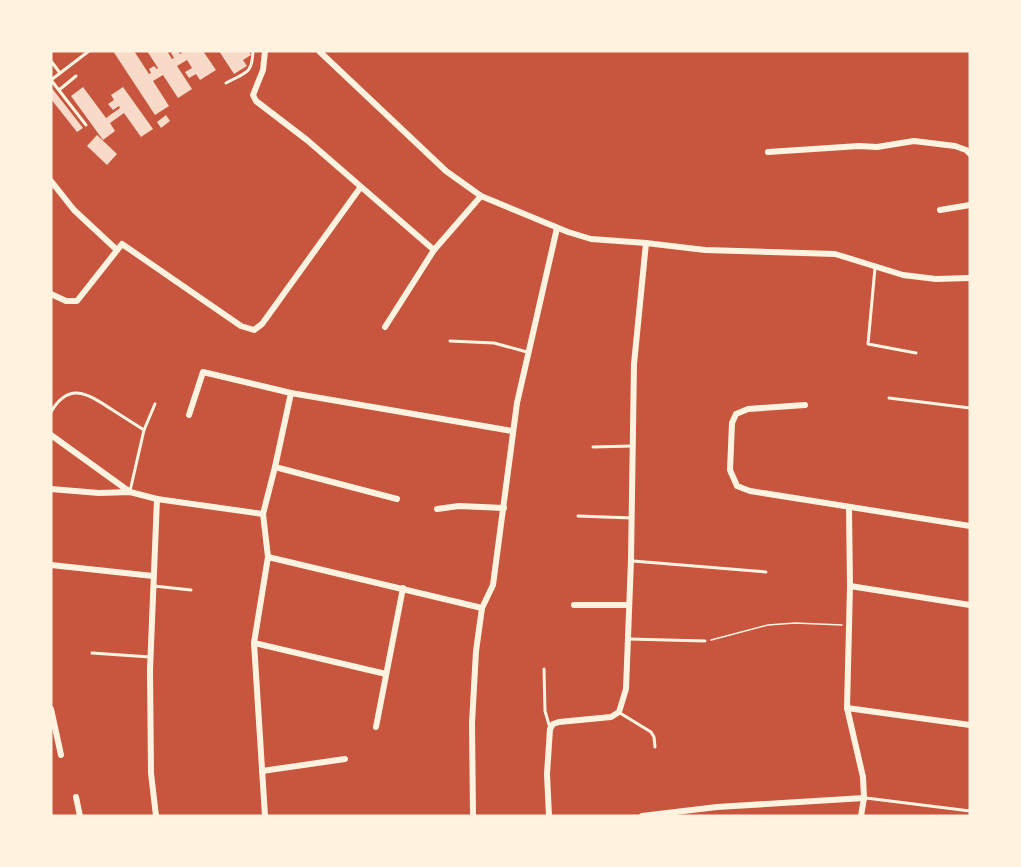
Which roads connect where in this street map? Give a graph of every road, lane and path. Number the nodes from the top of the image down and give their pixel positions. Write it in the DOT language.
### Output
graph roads {
  1 [pos="88,51"];
  2 [pos="253,51"];
  3 [pos="266,51"];
  4 [pos="319,51"];
  5 [pos="51,61"];
  6 [pos="60,73"];
  7 [pos="76,76"];
  8 [pos="226,83"];
  9 [pos="59,90"];
  10 [pos="86,124"];
  11 [pos="968,150"];
  12 [pos="768,152"];
  13 [pos="51,181"];
  14 [pos="360,188"];
  15 [pos="481,196"];
  16 [pos="970,205"];
  17 [pos="940,210"];
  18 [pos="557,228"];
  19 [pos="646,243"];
  20 [pos="117,250"];
  21 [pos="434,250"];
  22 [pos="875,268"];
  23 [pos="970,278"];
  24 [pos="51,294"];
  25 [pos="385,327"];
  26 [pos="450,341"];
  27 [pos="527,352"];
  28 [pos="916,353"];
  29 [pos="291,393"];
  30 [pos="889,398"];
  31 [pos="155,404"];
  32 [pos="805,405"];
  33 [pos="970,408"];
  34 [pos="51,412"];
  35 [pos="189,415"];
  36 [pos="144,429"];
  37 [pos="512,431"];
  38 [pos="51,435"];
  39 [pos="633,446"];
  40 [pos="593,447"];
  41 [pos="275,467"];
  42 [pos="51,489"];
  43 [pos="130,492"];
  44 [pos="158,499"];
  45 [pos="397,500"];
  46 [pos="504,508"];
  47 [pos="849,508"];
  48 [pos="437,509"];
  49 [pos="263,514"];
  50 [pos="578,516"];
  51 [pos="632,518"];
  52 [pos="970,526"];
  53 [pos="268,557"];
  54 [pos="631,561"];
  55 [pos="51,565"];
  56 [pos="766,572"];
  57 [pos="153,576"];
  58 [pos="153,586"];
  59 [pos="850,586"];
  60 [pos="403,588"];
  61 [pos="191,590"];
  62 [pos="574,605"];
  63 [pos="629,605"];
  64 [pos="970,605"];
  65 [pos="482,608"];
  66 [pos="849,625"];
  67 [pos="628,639"];
  68 [pos="705,641"];
  69 [pos="254,643"];
  70 [pos="92,653"];
  71 [pos="150,657"];
  72 [pos="544,669"];
  73 [pos="386,674"];
  74 [pos="847,708"];
  75 [pos="51,709"];
  76 [pos="619,712"];
  77 [pos="970,725"];
  78 [pos="376,727"];
  79 [pos="550,729"];
  80 [pos="655,747"];
  81 [pos="61,755"];
  82 [pos="345,759"];
  83 [pos="262,771"];
  84 [pos="76,797"];
  85 [pos="864,798"];
  86 [pos="717,807"];
  87 [pos="970,811"];
  88 [pos="80,816"];
  89 [pos="156,816"];
  90 [pos="265,816"];
  91 [pos="473,816"];
  92 [pos="549,816"];
  93 [pos="642,816"];
  94 [pos="718,816"];
  95 [pos="861,816"];
  1 -- 6 [label="lane"];
  2 -- 8 [label="lane"];
  3 -- 14 [label="street"];
  4 -- 15 [label="street"];
  5 -- 6 [label="lane"];
  6 -- 9 [label="lane"];
  7 -- 9 [label="lane"];
  9 -- 10 [label="lane"];
  11 -- 12 [label="street"];
  13 -- 20 [label="street"];
  14 -- 20 [label="street"];
  14 -- 21 [label="street"];
  15 -- 18 [label="street"];
  15 -- 21 [label="street"];
  16 -- 17 [label="street"];
  18 -- 19 [label="street"];
  18 -- 27 [label="street"];
  19 -- 22 [label="street"];
  19 -- 39 [label="street"];
  20 -- 24 [label="street"];
  21 -- 25 [label="street"];
  22 -- 23 [label="street"];
  22 -- 28 [label="lane"];
  26 -- 27 [label="lane"];
  27 -- 37 [label="street"];
  29 -- 35 [label="street"];
  29 -- 37 [label="street"];
  29 -- 41 [label="street"];
  30 -- 33 [label="lane"];
  31 -- 36 [label="lane"];
  32 -- 47 [label="street"];
  34 -- 36 [label="lane"];
  36 -- 43 [label="lane"];
  37 -- 46 [label="street"];
  38 -- 43 [label="street"];
  39 -- 40 [label="lane"];
  39 -- 51 [label="street"];
  41 -- 45 [label="street"];
  41 -- 49 [label="street"];
  42 -- 43 [label="street"];
  43 -- 44 [label="street"];
  44 -- 49 [label="street"];
  44 -- 57 [label="street"];
  46 -- 48 [label="street"];
  46 -- 65 [label="street"];
  47 -- 52 [label="street"];
  47 -- 59 [label="street"];
  49 -- 53 [label="street"];
  50 -- 51 [label="lane"];
  51 -- 54 [label="street"];
  53 -- 60 [label="street"];
  53 -- 69 [label="street"];
  54 -- 56 [label="lane"];
  54 -- 63 [label="street"];
  55 -- 57 [label="street"];
  57 -- 58 [label="street"];
  58 -- 61 [label="lane"];
  58 -- 71 [label="street"];
  59 -- 64 [label="street"];
  59 -- 66 [label="street"];
  60 -- 65 [label="street"];
  60 -- 73 [label="street"];
  62 -- 63 [label="street"];
  63 -- 67 [label="street"];
  65 -- 91 [label="street"];
  66 -- 68 [label="path"];
  66 -- 74 [label="street"];
  67 -- 68 [label="lane"];
  67 -- 76 [label="street"];
  69 -- 73 [label="street"];
  69 -- 83 [label="street"];
  70 -- 71 [label="lane"];
  71 -- 89 [label="street"];
  72 -- 79 [label="lane"];
  73 -- 78 [label="street"];
  74 -- 77 [label="street"];
  74 -- 85 [label="street"];
  75 -- 81 [label="street"];
  76 -- 79 [label="street"];
  76 -- 80 [label="lane"];
  79 -- 92 [label="street"];
  82 -- 83 [label="street"];
  83 -- 90 [label="street"];
  84 -- 88 [label="street"];
  85 -- 86 [label="street"];
  85 -- 87 [label="lane"];
  85 -- 95 [label="street"];
  86 -- 93 [label="street"];
  86 -- 94 [label="street"];
}
